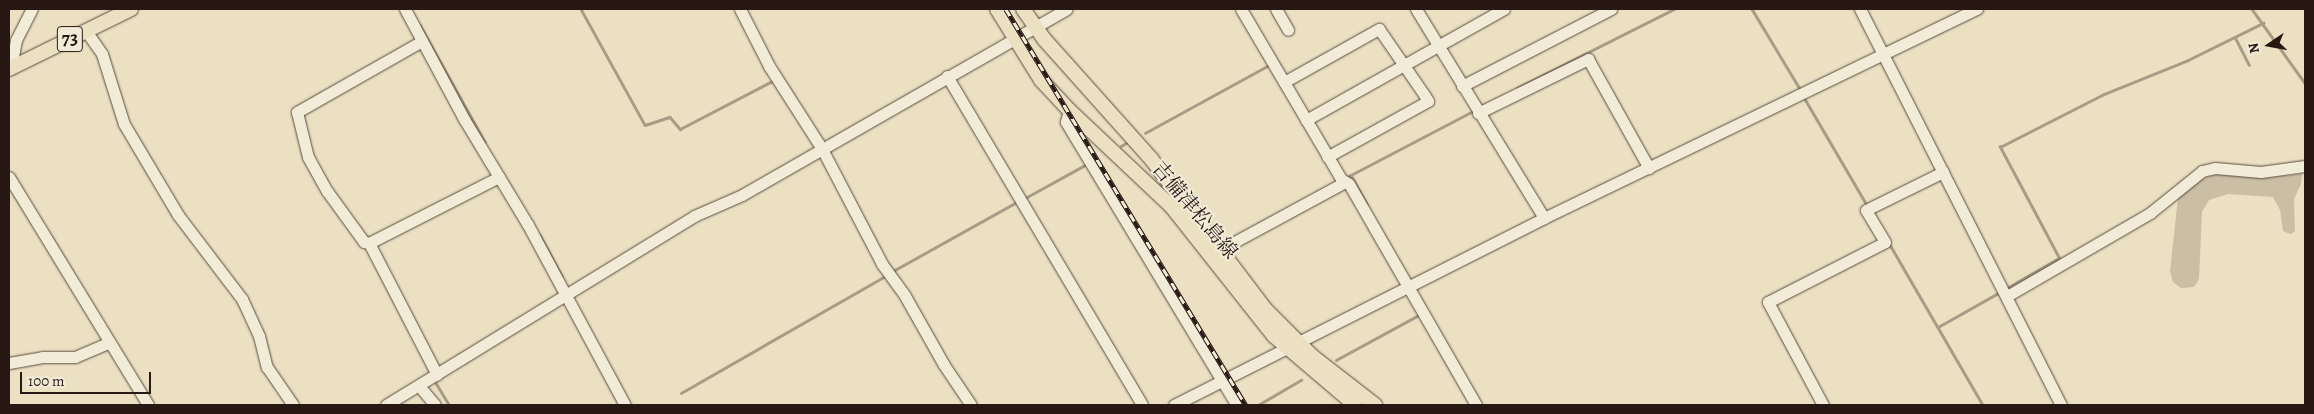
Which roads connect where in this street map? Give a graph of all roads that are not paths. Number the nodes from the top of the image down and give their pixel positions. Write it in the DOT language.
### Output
graph roads {
  1 [pos="32,9"];
  2 [pos="131,9"];
  3 [pos="405,9"];
  4 [pos="740,9"];
  5 [pos="997,9"];
  6 [pos="1023,9"];
  7 [pos="1067,9"];
  8 [pos="1241,9"];
  9 [pos="1276,9"];
  10 [pos="1416,9"];
  11 [pos="1504,9"];
  12 [pos="1608,9"];
  13 [pos="1860,9"];
  14 [pos="1977,9"];
  15 [pos="1035,27"];
  16 [pos="1288,30"];
  17 [pos="86,31"];
  18 [pos="1014,37"];
  19 [pos="422,41"];
  20 [pos="1439,44"];
  21 [pos="1884,55"];
  22 [pos="1404,65"];
  23 [pos="10,68"];
  24 [pos="947,76"];
  25 [pos="1286,81"];
  26 [pos="1462,86"];
  27 [pos="1069,110"];
  28 [pos="1477,110"];
  29 [pos="1308,118"];
  30 [pos="822,149"];
  31 [pos="1330,155"];
  32 [pos="2305,166"];
  33 [pos="1649,168"];
  34 [pos="1943,172"];
  35 [pos="9,177"];
  36 [pos="499,177"];
  37 [pos="1345,182"];
  38 [pos="1544,218"];
  39 [pos="369,242"];
  40 [pos="1227,246"];
  41 [pos="1410,286"];
  42 [pos="2005,292"];
  43 [pos="565,294"];
  44 [pos="108,343"];
  45 [pos="1293,346"];
  46 [pos="9,363"];
  47 [pos="437,375"];
  48 [pos="1222,382"];
  49 [pos="420,387"];
  50 [pos="148,405"];
  51 [pos="293,405"];
  52 [pos="386,405"];
  53 [pos="435,405"];
  54 [pos="625,405"];
  55 [pos="971,405"];
  56 [pos="1142,405"];
  57 [pos="1174,405"];
  58 [pos="1236,405"];
  59 [pos="1355,405"];
  60 [pos="1375,405"];
  61 [pos="1476,405"];
  62 [pos="1823,405"];
  63 [pos="2061,405"];
  1 -- 23 [label="street"];
  2 -- 17 [label="main road, 73"];
  3 -- 19 [label="street"];
  4 -- 30 [label="street"];
  5 -- 18 [label="main road, 吉備津松島線"];
  6 -- 15 [label="main road, 吉備津松島線"];
  7 -- 15 [label="street"];
  8 -- 25 [label="street"];
  9 -- 16 [label="street"];
  10 -- 20 [label="street"];
  11 -- 20 [label="street"];
  12 -- 26 [label="street"];
  13 -- 21 [label="street"];
  14 -- 21 [label="street"];
  15 -- 18 [label="street"];
  15 -- 45 [label="main road, 吉備津松島線"];
  17 -- 23 [label="main road, 73"];
  17 -- 51 [label="street"];
  18 -- 24 [label="street"];
  18 -- 27 [label="main road, 吉備津松島線"];
  19 -- 36 [label="street"];
  19 -- 39 [label="street"];
  20 -- 22 [label="street"];
  20 -- 26 [label="street"];
  21 -- 33 [label="street"];
  21 -- 34 [label="street"];
  22 -- 25 [label="street"];
  22 -- 29 [label="street"];
  22 -- 31 [label="street"];
  24 -- 30 [label="street"];
  24 -- 56 [label="street"];
  25 -- 29 [label="street"];
  26 -- 28 [label="street"];
  27 -- 45 [label="main road, 吉備津松島線"];
  27 -- 48 [label="street"];
  28 -- 33 [label="street"];
  28 -- 38 [label="street"];
  29 -- 31 [label="street"];
  30 -- 43 [label="street"];
  30 -- 55 [label="street"];
  31 -- 37 [label="street"];
  32 -- 42 [label="street"];
  33 -- 38 [label="street"];
  34 -- 42 [label="street"];
  34 -- 62 [label="street"];
  35 -- 44 [label="street"];
  36 -- 39 [label="street"];
  36 -- 43 [label="street"];
  37 -- 40 [label="street"];
  37 -- 41 [label="street"];
  38 -- 41 [label="street"];
  39 -- 47 [label="street"];
  41 -- 45 [label="street"];
  41 -- 61 [label="street"];
  42 -- 63 [label="street"];
  43 -- 47 [label="street"];
  43 -- 54 [label="street"];
  44 -- 46 [label="street"];
  44 -- 50 [label="street"];
  45 -- 48 [label="street"];
  45 -- 59 [label="main road, 吉備津松島線"];
  45 -- 60 [label="main road, 吉備津松島線"];
  47 -- 49 [label="street"];
  48 -- 57 [label="street"];
  48 -- 58 [label="street"];
  49 -- 52 [label="street"];
  49 -- 53 [label="street"];
}
